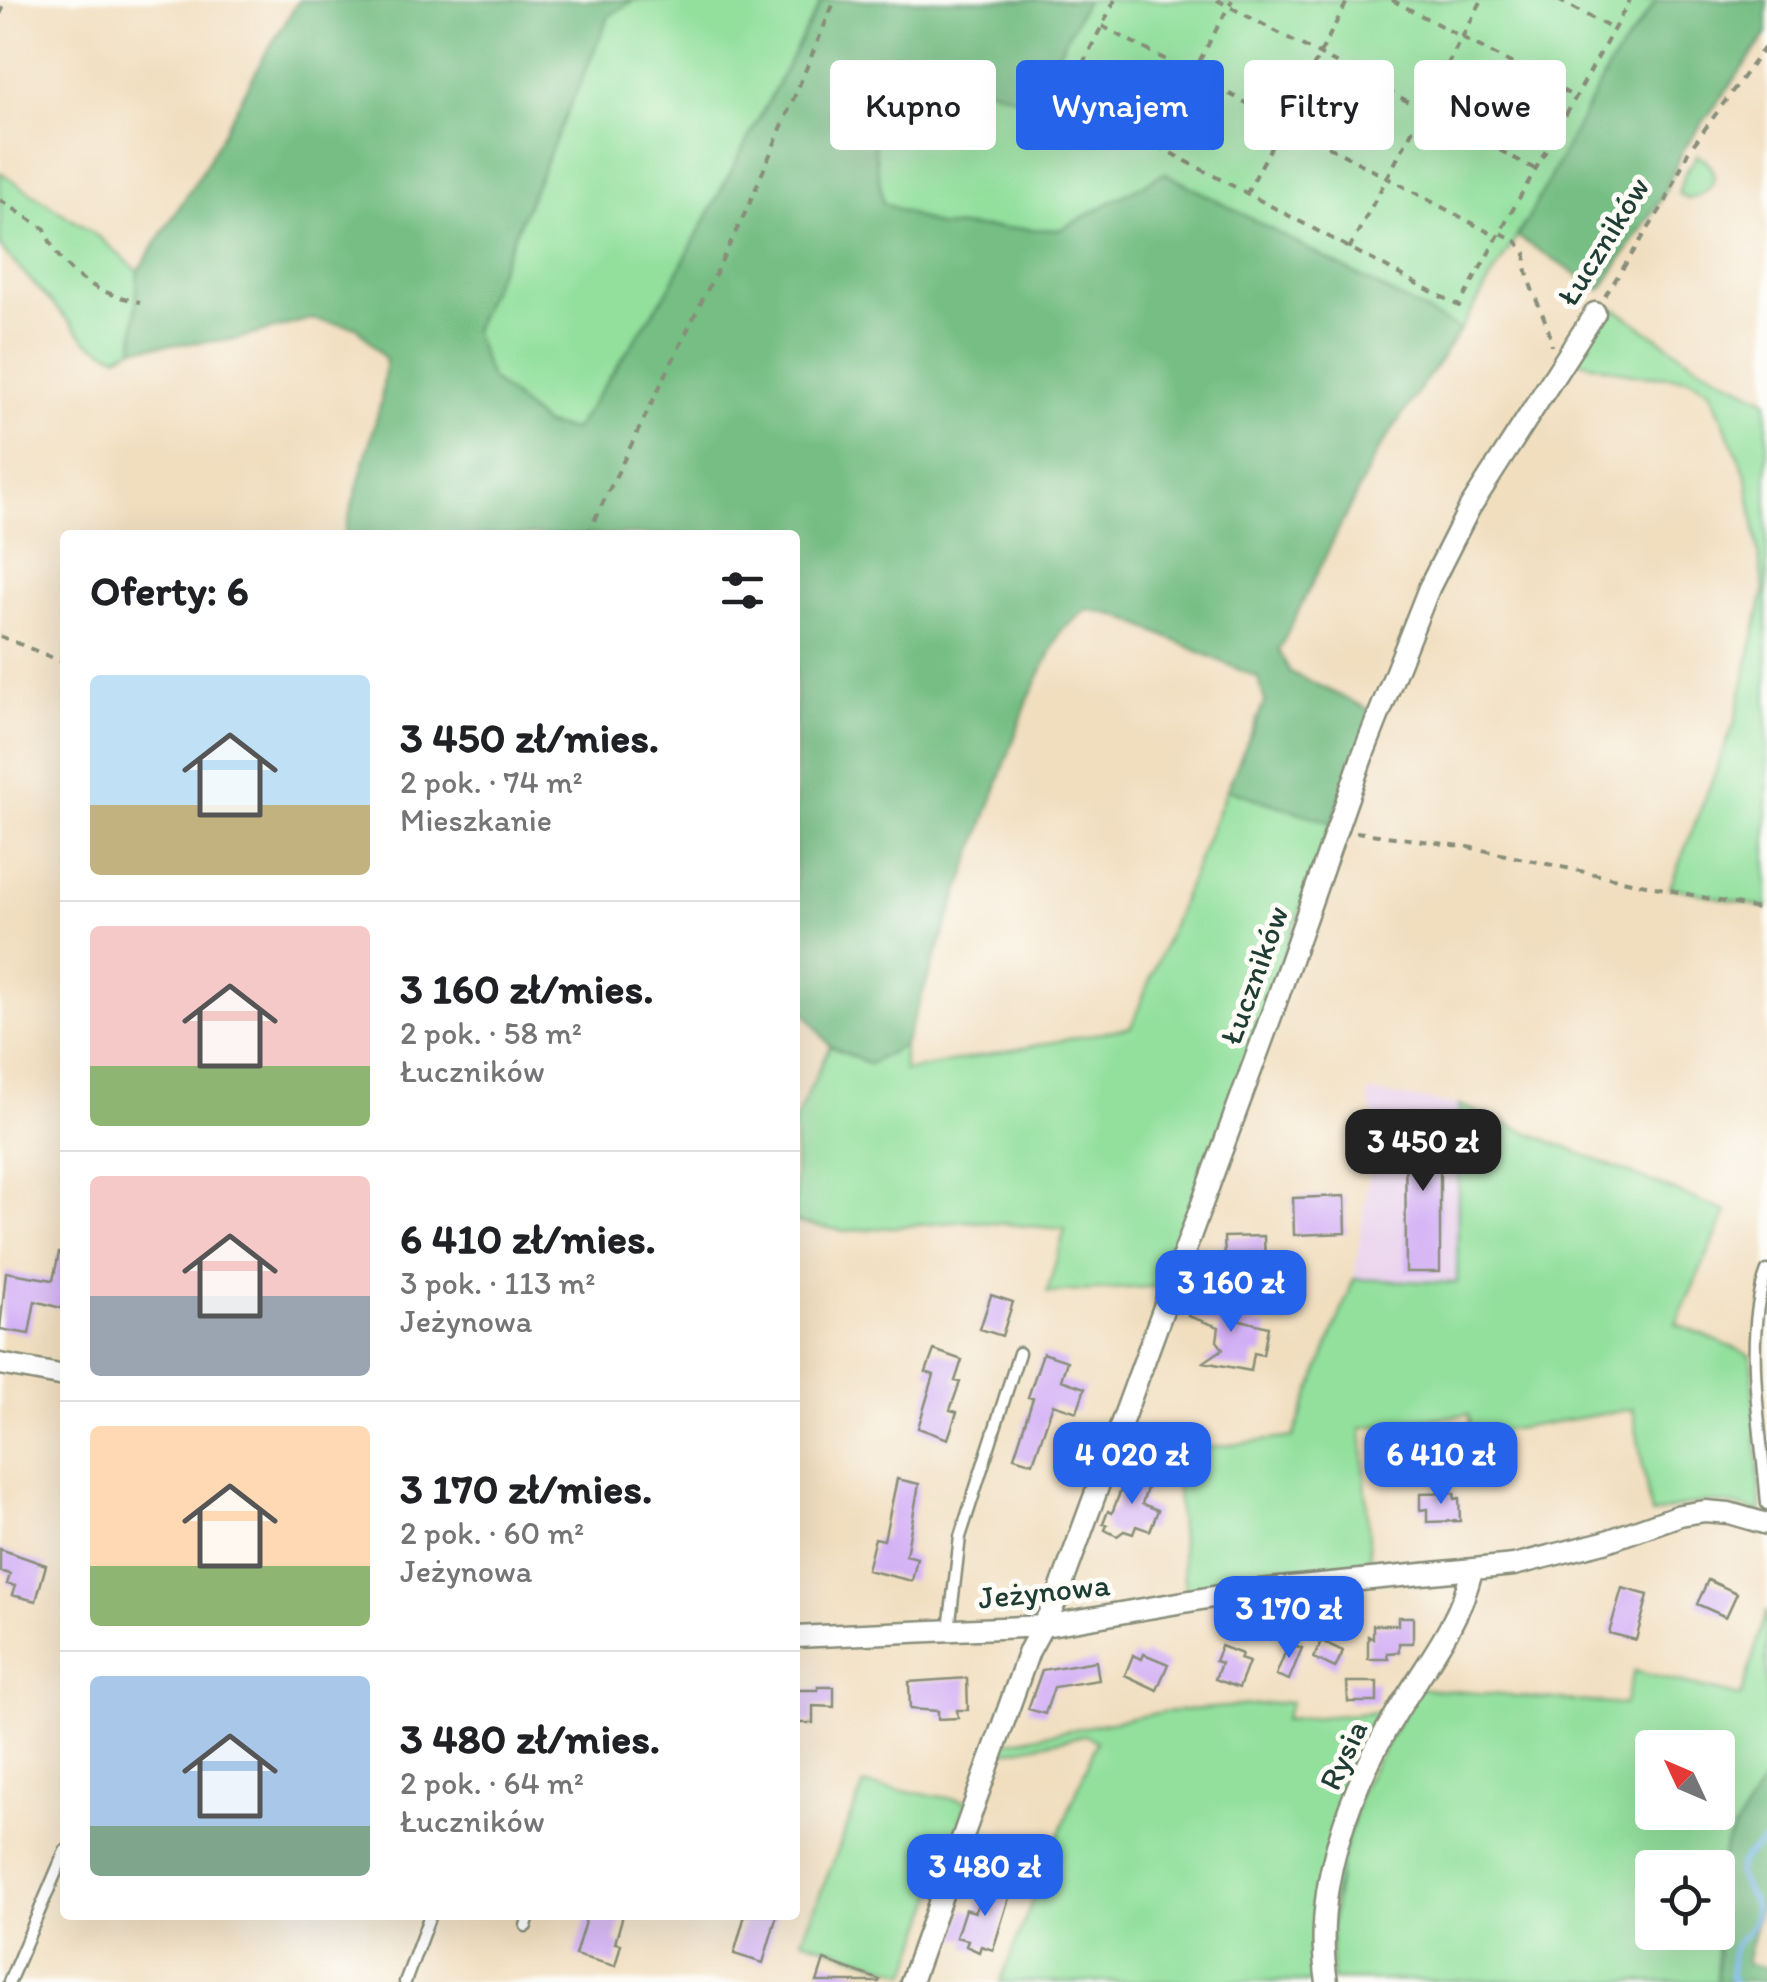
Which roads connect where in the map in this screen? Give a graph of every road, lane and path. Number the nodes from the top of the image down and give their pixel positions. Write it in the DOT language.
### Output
graph roads {
  1 [pos="7,0"];
  2 [pos="835,0"];
  3 [pos="1115,0"];
  4 [pos="1216,0"];
  5 [pos="1348,0"];
  6 [pos="1392,0"];
  7 [pos="1482,0"];
  8 [pos="1558,0"];
  9 [pos="1630,0"];
  10 [pos="1230,3"];
  11 [pos="0,14"];
  12 [pos="1102,26"];
  13 [pos="1613,29"];
  14 [pos="1462,38"];
  15 [pos="1767,44"];
  16 [pos="1319,55"];
  17 [pos="1084,60"];
  18 [pos="1166,60"];
  19 [pos="1199,60"];
  20 [pos="1316,60"];
  21 [pos="1450,60"];
  22 [pos="1575,97"];
  23 [pos="1414,105"];
  24 [pos="1414,129"];
  25 [pos="1161,150"];
  26 [pos="1270,150"];
  27 [pos="1332,150"];
  28 [pos="1499,150"];
  29 [pos="1535,169"];
  30 [pos="1387,179"];
  31 [pos="1246,196"];
  32 [pos="0,200"];
  33 [pos="1499,234"];
  34 [pos="1350,250"];
  35 [pos="140,302"];
  36 [pos="1594,313"];
  37 [pos="1563,362"];
  38 [pos="589,530"];
  39 [pos="0,636"];
  40 [pos="60,661"];
  41 [pos="1336,831"];
  42 [pos="1767,911"];
  43 [pos="1767,1271"];
  44 [pos="1019,1353"];
  45 [pos="0,1364"];
  46 [pos="60,1375"];
  47 [pos="1766,1515"];
  48 [pos="1472,1570"];
  49 [pos="1044,1626"];
  50 [pos="949,1630"];
  51 [pos="800,1637"];
  52 [pos="60,1863"];
  53 [pos="428,1920"];
  54 [pos="9,1982"];
  55 [pos="404,1982"];
  56 [pos="911,1982"];
  57 [pos="1327,1982"];
  1 -- 11 [label="path"];
  2 -- 38 [label="path"];
  3 -- 12 [label="path"];
  4 -- 10 [label="path"];
  5 -- 16 [label="path"];
  6 -- 14 [label="path"];
  7 -- 14 [label="path"];
  8 -- 13 [label="path"];
  9 -- 13 [label="path"];
  10 -- 16 [label="path"];
  10 -- 19 [label="path"];
  12 -- 17 [label="path"];
  12 -- 18 [label="path"];
  13 -- 22 [label="path"];
  14 -- 21 [label="path"];
  14 -- 22 [label="path"];
  15 -- 36 [label="path, Łuczników"];
  16 -- 20 [label="path"];
  16 -- 23 [label="path"];
  22 -- 29 [label="path"];
  24 -- 30 [label="path"];
  25 -- 31 [label="path"];
  26 -- 31 [label="path"];
  27 -- 30 [label="path"];
  28 -- 29 [label="path"];
  29 -- 33 [label="path"];
  30 -- 33 [label="path"];
  30 -- 34 [label="path"];
  31 -- 34 [label="path"];
  32 -- 35 [label="path"];
  33 -- 34 [label="path"];
  33 -- 37 [label="path"];
  36 -- 37 [label="street, Łuczników"];
  37 -- 41 [label="street, Łuczników"];
  39 -- 40 [label="path"];
  41 -- 42 [label="path"];
  41 -- 49 [label="street, Łuczników"];
  43 -- 47 [label="lane"];
  44 -- 50 [label="lane"];
  45 -- 46 [label="street"];
  47 -- 48 [label="street, Jeżynowa"];
  48 -- 49 [label="street, Jeżynowa"];
  48 -- 57 [label="street, Rysia"];
  49 -- 50 [label="street, Jeżynowa"];
  49 -- 56 [label="street, Łuczników"];
  50 -- 51 [label="street, Jeżynowa"];
  52 -- 54 [label="lane"];
  53 -- 55 [label="lane"];
}
